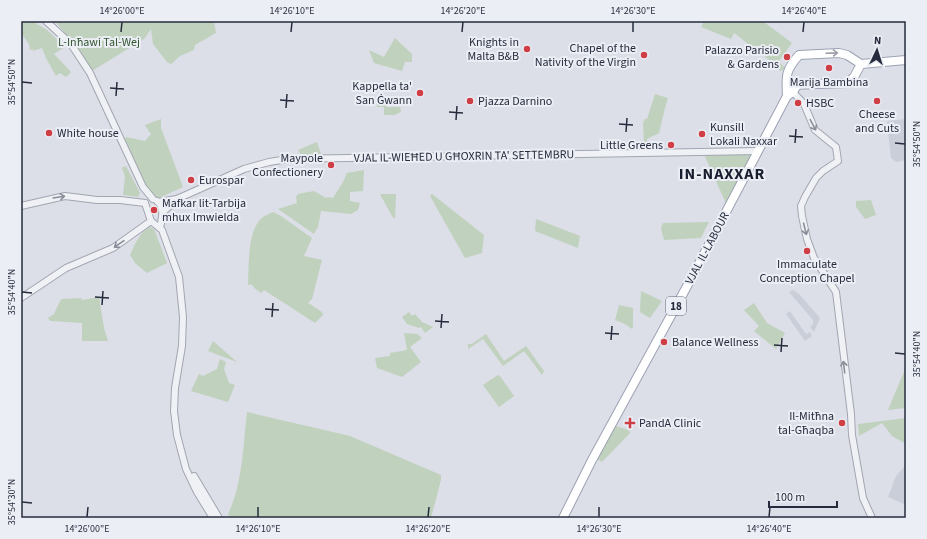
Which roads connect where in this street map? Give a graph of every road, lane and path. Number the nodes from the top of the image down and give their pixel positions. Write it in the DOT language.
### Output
graph roads {
  1 [pos="46,21"];
  2 [pos="853,58"];
  3 [pos="906,60"];
  4 [pos="862,64"];
  5 [pos="855,75"];
  6 [pos="792,91"];
  7 [pos="758,151"];
  8 [pos="143,186"];
  9 [pos="177,199"];
  10 [pos="156,201"];
  11 [pos="145,202"];
  12 [pos="21,206"];
  13 [pos="162,215"];
  14 [pos="152,221"];
  15 [pos="160,228"];
  16 [pos="21,298"];
  17 [pos="183,459"];
  18 [pos="213,518"];
  19 [pos="219,518"];
  20 [pos="563,518"];
  21 [pos="872,518"];
  1 -- 8 [label="street"];
  2 -- 4 [label="main road"];
  2 -- 5 [label="main road"];
  6 -- 2 [label="main road, one-way"];
  3 -- 4 [label="main road"];
  4 -- 5 [label="main road"];
  5 -- 6 [label="main road"];
  6 -- 7 [label="main road, VJAL IL-LABOUR / 18"];
  6 -- 21 [label="street"];
  7 -- 9 [label="street, VJAL IL-WIEĦED U GĦOXRIN TA' SETTEMBRU"];
  7 -- 20 [label="main road, VJAL IL-LABOUR / 18"];
  8 -- 10 [label="street"];
  8 -- 11 [label="street"];
  9 -- 10 [label="street, VJAL IL-WIEĦED U GĦOXRIN TA' SETTEMBRU"];
  9 -- 13 [label="street, VJAL IL-WIEĦED U GĦOXRIN TA' SETTEMBRU"];
  10 -- 11 [label="street, VJAL IL-WIEĦED U GĦOXRIN TA' SETTEMBRU"];
  10 -- 13 [label="street"];
  12 -- 11 [label="street, one-way"];
  11 -- 14 [label="street"];
  13 -- 14 [label="street, VJAL IL-WIEĦED U GĦOXRIN TA' SETTEMBRU"];
  13 -- 15 [label="street"];
  14 -- 15 [label="street"];
  14 -- 16 [label="street, VJAL IL-WIEĦED U GĦOXRIN TA' SETTEMBRU, one-way"];
  15 -- 17 [label="street"];
  17 -- 18 [label="street"];
  17 -- 19 [label="street"];
}
